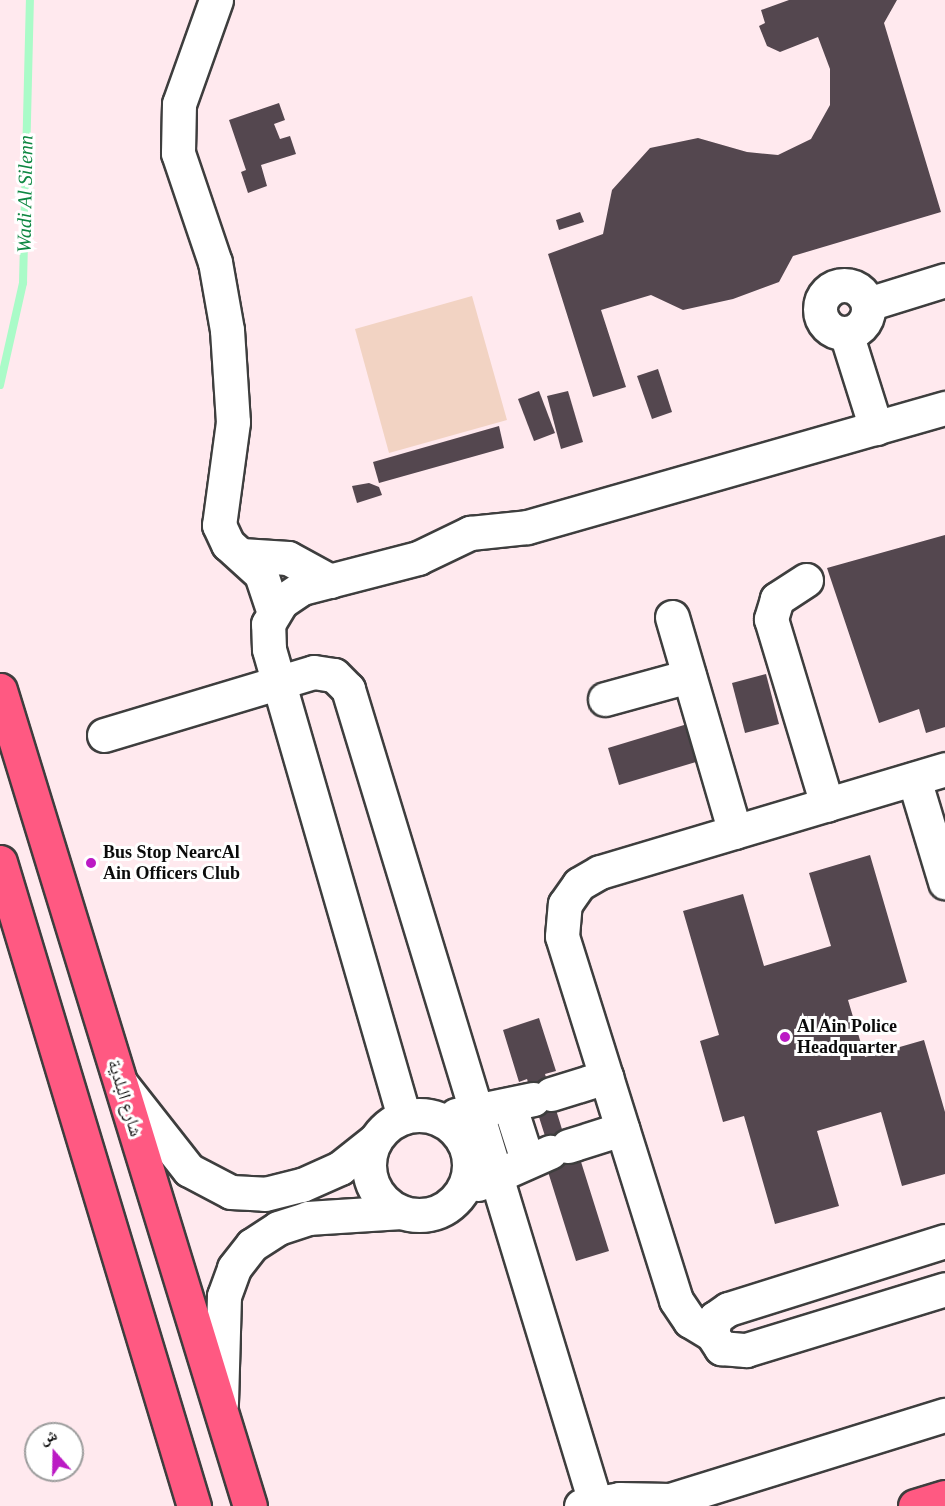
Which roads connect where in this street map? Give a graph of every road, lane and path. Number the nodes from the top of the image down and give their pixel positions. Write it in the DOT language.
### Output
graph roads {
  1 [pos="216,0"];
  2 [pos="945,280"];
  3 [pos="945,408"];
  4 [pos="876,428"];
  5 [pos="241,555"];
  6 [pos="806,580"];
  7 [pos="330,581"];
  8 [pos="273,613"];
  9 [pos="672,617"];
  10 [pos="689,676"];
  11 [pos="277,682"];
  12 [pos="2,695"];
  13 [pos="605,699"];
  14 [pos="104,735"];
  15 [pos="945,770"];
  16 [pos="914,779"];
  17 [pos="827,805"];
  18 [pos="735,832"];
  19 [pos="0,862"];
  20 [pos="945,882"];
  21 [pos="606,1077"];
  22 [pos="121,1084"];
  23 [pos="532,1100"];
  24 [pos="477,1113"];
  25 [pos="418,1116"];
  26 [pos="622,1129"];
  27 [pos="374,1142"];
  28 [pos="548,1153"];
  29 [pos="496,1173"];
  30 [pos="455,1200"];
  31 [pos="401,1212"];
  32 [pos="945,1241"];
  33 [pos="945,1289"];
  34 [pos="712,1334"];
  35 [pos="221,1411"];
  36 [pos="945,1415"];
  37 [pos="945,1497"];
  38 [pos="588,1504"];
  39 [pos="194,1506"];
  40 [pos="250,1506"];
  41 [pos="915,1506"];
  1 -- 5 [label="lane"];
  2 -- 4 [label="lane"];
  3 -- 4 [label="lane"];
  4 -- 7 [label="lane"];
  5 -- 7 [label="lane"];
  5 -- 8 [label="lane"];
  6 -- 17 [label="lane"];
  7 -- 8 [label="lane"];
  8 -- 11 [label="lane"];
  9 -- 10 [label="lane"];
  10 -- 13 [label="lane"];
  10 -- 18 [label="lane"];
  11 -- 14 [label="lane"];
  11 -- 24 [label="lane"];
  11 -- 25 [label="lane"];
  12 -- 22 [label="main road, شارع البلدية"];
  15 -- 16 [label="lane"];
  16 -- 17 [label="lane"];
  16 -- 20 [label="lane"];
  17 -- 18 [label="lane"];
  18 -- 21 [label="lane"];
  19 -- 39 [label="main road"];
  21 -- 23 [label="lane"];
  21 -- 26 [label="lane"];
  22 -- 27 [label="lane"];
  22 -- 35 [label="main road, شارع البلدية"];
  23 -- 24 [label="lane"];
  23 -- 28 [label="lane"];
  24 -- 25 [label="lane"];
  24 -- 29 [label="lane"];
  25 -- 27 [label="lane"];
  25 -- 30 [label="lane"];
  26 -- 28 [label="lane"];
  26 -- 34 [label="lane"];
  27 -- 31 [label="lane"];
  28 -- 29 [label="lane"];
  29 -- 30 [label="lane"];
  29 -- 38 [label="lane"];
  30 -- 31 [label="lane"];
  31 -- 35 [label="lane"];
  32 -- 34 [label="lane"];
  33 -- 34 [label="lane"];
  35 -- 40 [label="main road, شارع البلدية"];
  36 -- 38 [label="lane"];
  37 -- 41 [label="main road"];
}
